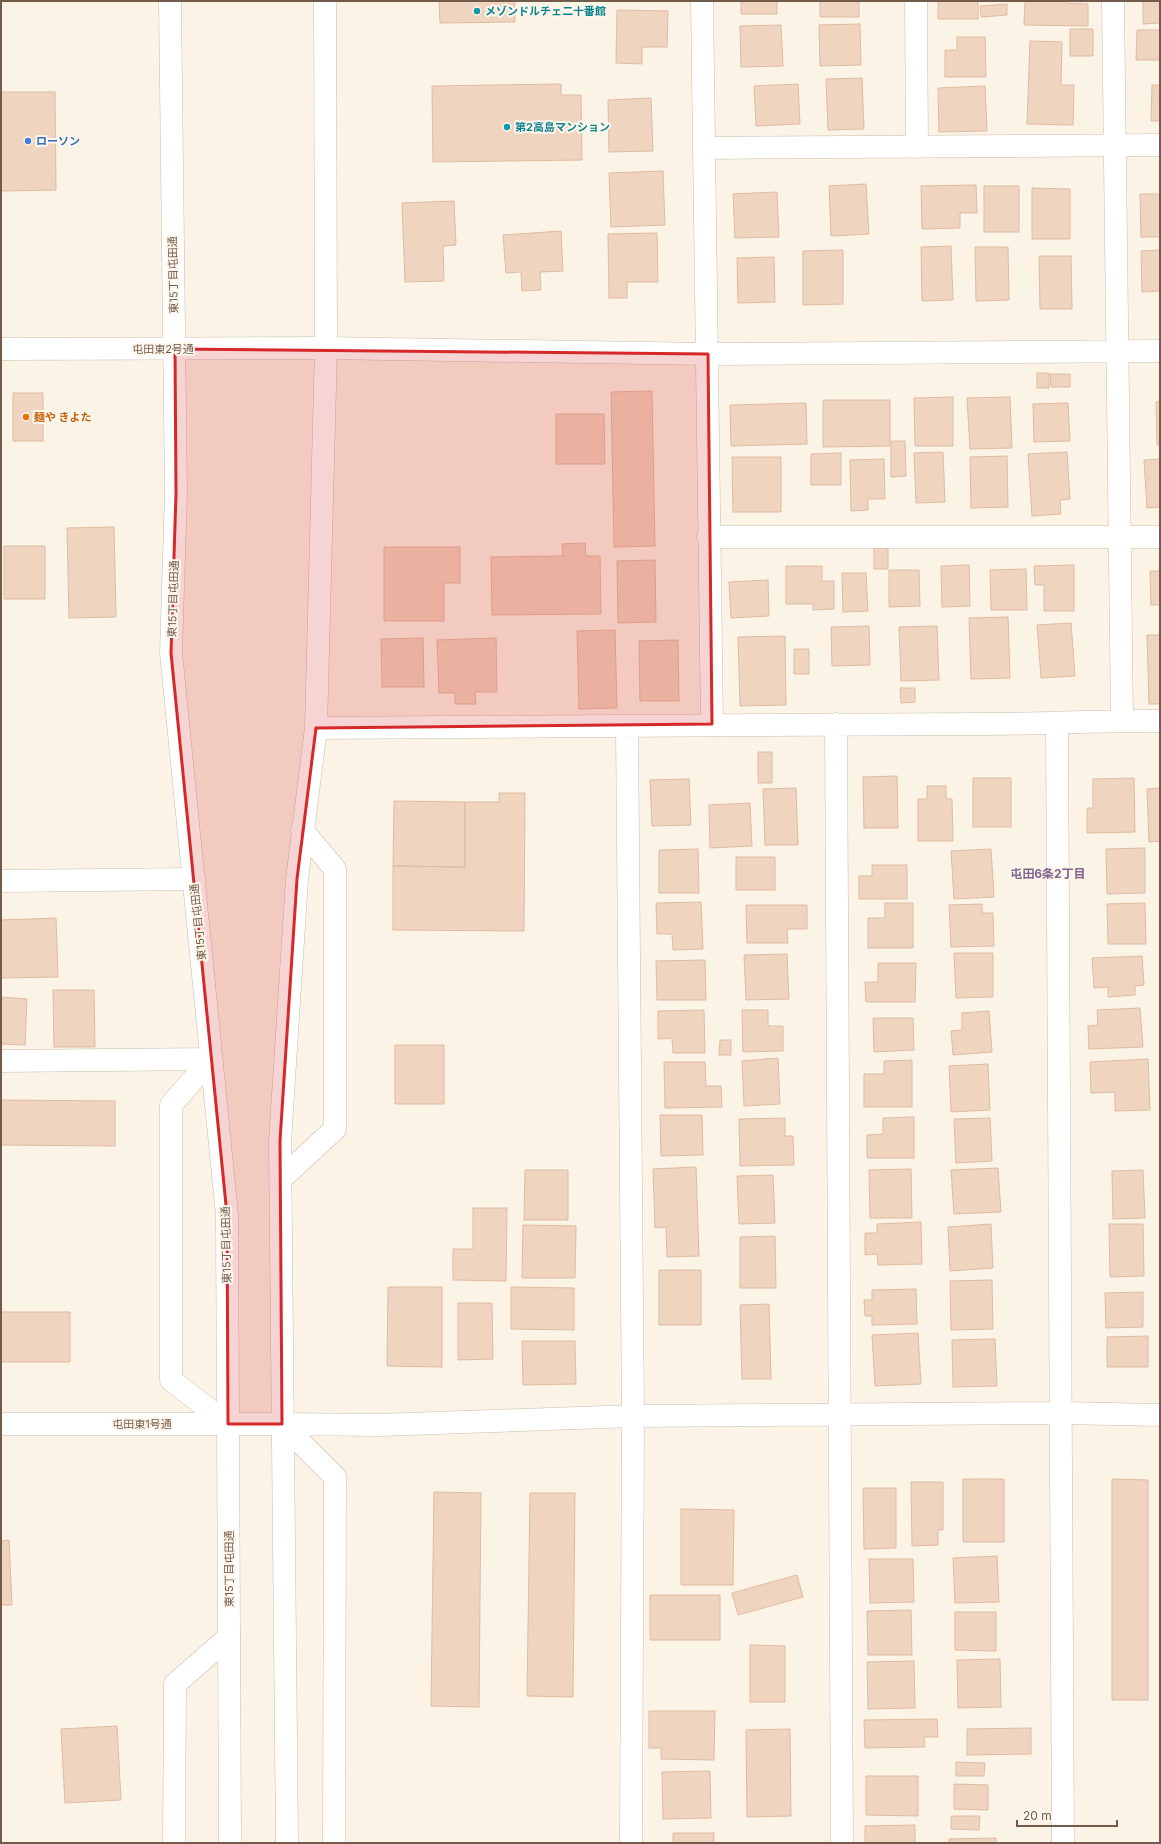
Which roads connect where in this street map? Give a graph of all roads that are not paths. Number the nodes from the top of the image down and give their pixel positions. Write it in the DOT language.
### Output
graph roads {
  1 [pos="170,1"];
  2 [pos="326,1"];
  3 [pos="702,1"];
  4 [pos="916,1"];
  5 [pos="1113,1"];
  6 [pos="1114,145"];
  7 [pos="1160,145"];
  8 [pos="917,147"];
  9 [pos="704,148"];
  10 [pos="175,348"];
  11 [pos="326,348"];
  12 [pos="1,349"];
  13 [pos="1117,351"];
  14 [pos="1160,351"];
  15 [pos="708,354"];
  16 [pos="708,537"];
  17 [pos="1120,537"];
  18 [pos="1160,537"];
  19 [pos="1122,720"];
  20 [pos="1160,721"];
  21 [pos="712,724"];
  22 [pos="836,724"];
  23 [pos="1057,724"];
  24 [pos="627,727"];
  25 [pos="316,728"];
  26 [pos="302,830"];
  27 [pos="194,879"];
  28 [pos="1,881"];
  29 [pos="211,1058"];
  30 [pos="1,1061"];
  31 [pos="281,1179"];
  32 [pos="1061,1413"];
  33 [pos="840,1414"];
  34 [pos="1160,1415"];
  35 [pos="633,1416"];
  36 [pos="1,1424"];
  37 [pos="228,1424"];
  38 [pos="282,1424"];
  39 [pos="229,1637"];
  40 [pos="174,1843"];
  41 [pos="230,1843"];
  42 [pos="287,1843"];
  43 [pos="334,1843"];
  44 [pos="631,1843"];
  45 [pos="842,1843"];
  46 [pos="1063,1843"];
  1 -- 10 [label="street, 東15丁目屯田通"];
  2 -- 11 [label="street"];
  3 -- 9 [label="street"];
  4 -- 8 [label="street"];
  5 -- 6 [label="street"];
  6 -- 7 [label="street"];
  6 -- 8 [label="street"];
  6 -- 13 [label="street"];
  8 -- 9 [label="street"];
  9 -- 15 [label="street"];
  10 -- 11 [label="street, 屯田東2号通"];
  10 -- 12 [label="street, 屯田東2号通"];
  10 -- 27 [label="street, 東15丁目屯田通"];
  11 -- 15 [label="street, 屯田東2号通"];
  11 -- 25 [label="street"];
  13 -- 14 [label="street, 屯田東2号通"];
  13 -- 15 [label="street, 屯田東2号通"];
  13 -- 17 [label="street"];
  15 -- 16 [label="street"];
  16 -- 17 [label="street"];
  16 -- 21 [label="street"];
  17 -- 18 [label="street"];
  17 -- 19 [label="street"];
  19 -- 20 [label="street"];
  19 -- 23 [label="street"];
  21 -- 22 [label="street"];
  21 -- 24 [label="street"];
  22 -- 23 [label="street"];
  22 -- 33 [label="street"];
  23 -- 32 [label="street"];
  24 -- 25 [label="street"];
  24 -- 35 [label="street"];
  25 -- 26 [label="street"];
  26 -- 31 [label="street"];
  26 -- 31 [label="street"];
  27 -- 28 [label="street"];
  27 -- 29 [label="street, 東15丁目屯田通"];
  29 -- 30 [label="street"];
  29 -- 37 [label="street, 東15丁目屯田通"];
  29 -- 37 [label="street"];
  31 -- 38 [label="street"];
  32 -- 33 [label="street, 屯田東1号通"];
  32 -- 34 [label="street, 屯田東1号通"];
  32 -- 46 [label="street"];
  33 -- 35 [label="street, 屯田東1号通"];
  33 -- 45 [label="street"];
  35 -- 38 [label="street, 屯田東1号通"];
  35 -- 44 [label="street"];
  36 -- 37 [label="street, 屯田東1号通"];
  37 -- 38 [label="street, 屯田東1号通"];
  37 -- 39 [label="street, 東15丁目屯田通"];
  38 -- 42 [label="street"];
  38 -- 43 [label="street"];
  39 -- 40 [label="street"];
  39 -- 41 [label="street, 東15丁目屯田通"];
}
